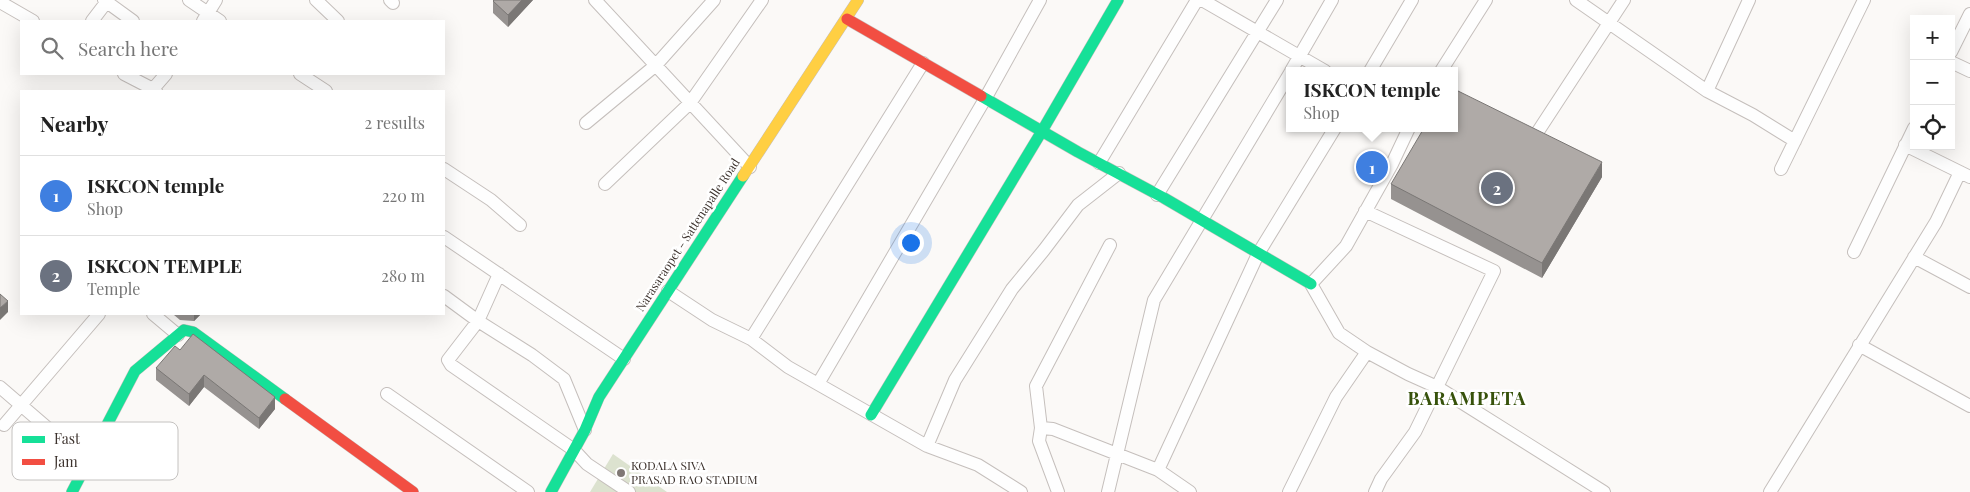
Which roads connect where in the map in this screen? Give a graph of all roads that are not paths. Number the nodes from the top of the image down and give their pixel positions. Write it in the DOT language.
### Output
graph roads {
  1 [pos="189,0"];
  2 [pos="216,0"];
  3 [pos="316,0"];
  4 [pos="595,0"];
  5 [pos="714,0"];
  6 [pos="762,0"];
  7 [pos="858,0"];
  8 [pos="1040,0"];
  9 [pos="1118,0"];
  10 [pos="1197,0"];
  11 [pos="1202,0"];
  12 [pos="1277,0"];
  13 [pos="1332,0"];
  14 [pos="1412,0"];
  15 [pos="1486,0"];
  16 [pos="1576,0"];
  17 [pos="1624,0"];
  18 [pos="1749,0"];
  19 [pos="1864,0"];
  20 [pos="106,1"];
  21 [pos="0,2"];
  22 [pos="1970,14"];
  23 [pos="206,17"];
  24 [pos="31,20"];
  25 [pos="93,20"];
  26 [pos="131,20"];
  27 [pos="337,20"];
  28 [pos="847,20"];
  29 [pos="1610,23"];
  30 [pos="1258,32"];
  31 [pos="1955,44"];
  32 [pos="1300,56"];
  33 [pos="923,63"];
  34 [pos="1955,64"];
  35 [pos="656,65"];
  36 [pos="1293,67"];
  37 [pos="1318,67"];
  38 [pos="1372,67"];
  39 [pos="1444,67"];
  40 [pos="1970,71"];
  41 [pos="126,75"];
  42 [pos="165,75"];
  43 [pos="302,75"];
  44 [pos="1286,79"];
  45 [pos="154,90"];
  46 [pos="324,90"];
  47 [pos="1707,92"];
  48 [pos="985,99"];
  49 [pos="690,103"];
  50 [pos="586,123"];
  51 [pos="1042,131"];
  52 [pos="1333,132"];
  53 [pos="1407,132"];
  54 [pos="1535,136"];
  55 [pos="1910,136"];
  56 [pos="1795,141"];
  57 [pos="1906,145"];
  58 [pos="1099,163"];
  59 [pos="750,167"];
  60 [pos="1781,169"];
  61 [pos="445,170"];
  62 [pos="1119,173"];
  63 [pos="1965,174"];
  64 [pos="605,184"];
  65 [pos="1157,195"];
  66 [pos="1365,211"];
  67 [pos="1200,220"];
  68 [pos="520,225"];
  69 [pos="445,238"];
  70 [pos="1110,246"];
  71 [pos="1854,252"];
  72 [pos="1258,254"];
  73 [pos="1914,258"];
  74 [pos="499,274"];
  75 [pos="1311,284"];
  76 [pos="1970,287"];
  77 [pos="668,291"];
  78 [pos="445,297"];
  79 [pos="98,315"];
  80 [pos="154,315"];
  81 [pos="478,321"];
  82 [pos="178,335"];
  83 [pos="751,339"];
  84 [pos="1859,346"];
  85 [pos="1367,352"];
  86 [pos="624,359"];
  87 [pos="818,384"];
  88 [pos="0,387"];
  89 [pos="1437,387"];
  90 [pos="387,394"];
  91 [pos="21,405"];
  92 [pos="1970,406"];
  93 [pos="871,416"];
  94 [pos="41,422"];
  95 [pos="108,422"];
  96 [pos="4,425"];
  97 [pos="1041,428"];
  98 [pos="585,430"];
  99 [pos="927,446"];
  100 [pos="574,450"];
  101 [pos="1118,454"];
  102 [pos="1158,470"];
  103 [pos="78,480"];
  104 [pos="72,492"];
  105 [pos="413,492"];
  106 [pos="528,492"];
  107 [pos="552,492"];
  108 [pos="630,492"];
  109 [pos="1022,492"];
  110 [pos="1058,492"];
  111 [pos="1108,492"];
  112 [pos="1190,492"];
  113 [pos="1289,492"];
  114 [pos="1375,492"];
  115 [pos="1604,492"];
  116 [pos="1770,492"];
  1 -- 23 [label="street"];
  2 -- 23 [label="street"];
  3 -- 27 [label="street"];
  4 -- 35 [label="street"];
  5 -- 35 [label="street"];
  6 -- 49 [label="street"];
  7 -- 28 [label="street, Narasaraopet - Sattenapalle Road"];
  8 -- 48 [label="street"];
  9 -- 51 [label="street"];
  10 -- 58 [label="street"];
  11 -- 30 [label="street"];
  12 -- 30 [label="street"];
  13 -- 32 [label="street"];
  14 -- 38 [label="street"];
  15 -- 39 [label="street"];
  16 -- 29 [label="street"];
  17 -- 29 [label="street"];
  18 -- 47 [label="street"];
  19 -- 56 [label="street"];
  20 -- 25 [label="street"];
  20 -- 26 [label="street"];
  21 -- 24 [label="street"];
  22 -- 31 [label="street"];
  28 -- 33 [label="street"];
  28 -- 59 [label="street, Narasaraopet - Sattenapalle Road"];
  29 -- 47 [label="street"];
  29 -- 54 [label="street"];
  30 -- 32 [label="street"];
  30 -- 65 [label="street"];
  32 -- 36 [label="street"];
  32 -- 37 [label="street"];
  33 -- 48 [label="street"];
  33 -- 83 [label="street"];
  34 -- 40 [label="street"];
  35 -- 49 [label="street"];
  35 -- 50 [label="street"];
  41 -- 45 [label="street"];
  42 -- 45 [label="street"];
  43 -- 46 [label="street"];
  44 -- 67 [label="street"];
  47 -- 56 [label="street"];
  48 -- 51 [label="street"];
  48 -- 87 [label="street"];
  49 -- 59 [label="street"];
  49 -- 64 [label="street"];
  51 -- 58 [label="street"];
  51 -- 93 [label="street"];
  52 -- 72 [label="street"];
  53 -- 66 [label="street"];
  55 -- 57 [label="street"];
  56 -- 60 [label="street"];
  57 -- 63 [label="street"];
  57 -- 71 [label="street"];
  58 -- 62 [label="street"];
  59 -- 77 [label="street, Narasaraopet - Sattenapalle Road"];
  61 -- 68 [label="street"];
  62 -- 65 [label="street"];
  62 -- 99 [label="street"];
  63 -- 73 [label="street"];
  65 -- 67 [label="street"];
  66 -- 75 [label="street"];
  66 -- 89 [label="street"];
  67 -- 72 [label="street"];
  67 -- 101 [label="street"];
  69 -- 74 [label="street"];
  70 -- 97 [label="street"];
  72 -- 75 [label="street"];
  72 -- 102 [label="street"];
  73 -- 76 [label="street"];
  73 -- 84 [label="street"];
  74 -- 81 [label="street"];
  74 -- 86 [label="street"];
  75 -- 85 [label="street"];
  77 -- 83 [label="street"];
  77 -- 86 [label="street, Narasaraopet - Sattenapalle Road"];
  78 -- 81 [label="street"];
  79 -- 91 [label="street"];
  80 -- 82 [label="street"];
  81 -- 98 [label="street"];
  81 -- 100 [label="street"];
  82 -- 95 [label="street"];
  82 -- 105 [label="street"];
  83 -- 87 [label="street"];
  84 -- 92 [label="street"];
  84 -- 116 [label="street"];
  85 -- 89 [label="street"];
  85 -- 113 [label="street"];
  86 -- 98 [label="street, Narasaraopet - Sattenapalle Road"];
  87 -- 93 [label="street"];
  88 -- 91 [label="street"];
  89 -- 114 [label="street"];
  89 -- 115 [label="street"];
  90 -- 106 [label="street"];
  91 -- 94 [label="street"];
  91 -- 96 [label="street"];
  93 -- 99 [label="street"];
  97 -- 101 [label="street"];
  97 -- 110 [label="street"];
  98 -- 100 [label="street, Narasaraopet - Sattenapalle Road"];
  99 -- 109 [label="street"];
  100 -- 107 [label="street, Narasaraopet - Sattenapalle Road"];
  100 -- 108 [label="street"];
  101 -- 102 [label="street"];
  101 -- 111 [label="street"];
  102 -- 112 [label="street"];
  103 -- 104 [label="street"];
}
